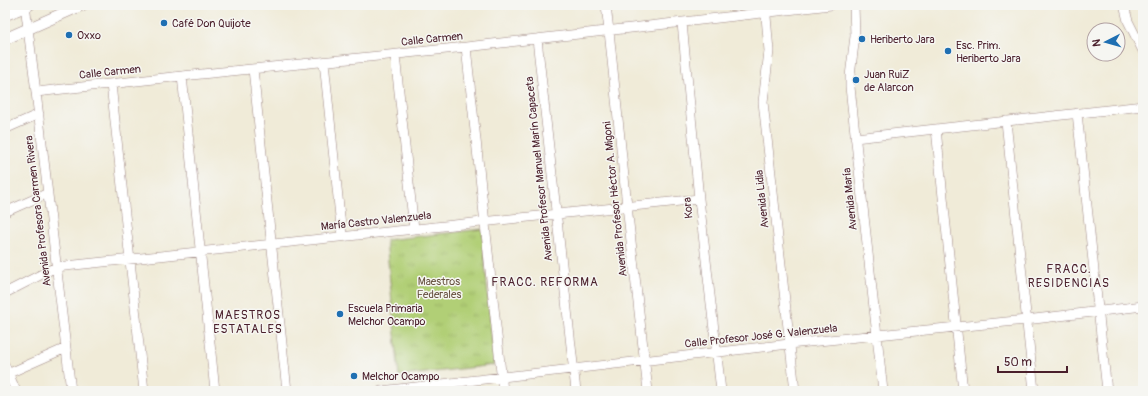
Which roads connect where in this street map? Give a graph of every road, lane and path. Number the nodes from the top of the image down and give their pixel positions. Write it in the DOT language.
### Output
graph roads {
  1 [pos="82,5"];
  2 [pos="606,5"];
  3 [pos="830,5"];
  4 [pos="854,5"];
  5 [pos="1124,5"];
  6 [pos="26,6"];
  7 [pos="766,9"];
  8 [pos="5,15"];
  9 [pos="682,23"];
  10 [pos="27,29"];
  11 [pos="610,31"];
  12 [pos="5,39"];
  13 [pos="537,39"];
  14 [pos="466,47"];
  15 [pos="1143,51"];
  16 [pos="395,55"];
  17 [pos="324,62"];
  18 [pos="253,69"];
  19 [pos="182,76"];
  20 [pos="111,84"];
  21 [pos="36,92"];
  22 [pos="1143,106"];
  23 [pos="1077,113"];
  24 [pos="39,114"];
  25 [pos="1006,121"];
  26 [pos="5,129"];
  27 [pos="936,129"];
  28 [pos="855,138"];
  29 [pos="48,193"];
  30 [pos="699,199"];
  31 [pos="627,206"];
  32 [pos="5,212"];
  33 [pos="556,213"];
  34 [pos="486,222"];
  35 [pos="414,229"];
  36 [pos="342,236"];
  37 [pos="271,244"];
  38 [pos="201,252"];
  39 [pos="129,259"];
  40 [pos="56,267"];
  41 [pos="5,293"];
  42 [pos="1143,306"];
  43 [pos="1098,312"];
  44 [pos="1026,320"];
  45 [pos="957,327"];
  46 [pos="877,335"];
  47 [pos="790,344"];
  48 [pos="66,348"];
  49 [pos="717,352"];
  50 [pos="644,361"];
  51 [pos="573,370"];
  52 [pos="6,372"];
  53 [pos="502,378"];
  54 [pos="431,388"];
  55 [pos="16,391"];
  56 [pos="71,391"];
  57 [pos="144,391"];
  58 [pos="215,391"];
  59 [pos="287,391"];
  60 [pos="381,391"];
  61 [pos="503,391"];
  62 [pos="576,391"];
  63 [pos="648,391"];
  64 [pos="722,391"];
  65 [pos="795,391"];
  66 [pos="883,391"];
  67 [pos="963,391"];
  68 [pos="1034,391"];
  69 [pos="1107,391"];
  1 -- 10 [label="main road"];
  2 -- 11 [label="street, Avenida Profesor Héctor A. Migoni"];
  3 -- 7 [label="street, Calle Carmen"];
  4 -- 28 [label="street, Avenida María"];
  5 -- 15 [label="street"];
  6 -- 8 [label="main road"];
  6 -- 10 [label="street, Avenida Profesora Carmen Rivera"];
  7 -- 9 [label="street, Calle Carmen"];
  7 -- 47 [label="street, Avenida Lidia"];
  9 -- 11 [label="street, Calle Carmen"];
  9 -- 30 [label="street, Kora"];
  10 -- 12 [label="main road"];
  10 -- 21 [label="street, Avenida Profesora Carmen Rivera"];
  11 -- 13 [label="street, Calle Carmen"];
  11 -- 31 [label="street, Avenida Profesor Héctor A. Migoni"];
  13 -- 14 [label="street, Calle Carmen"];
  13 -- 33 [label="street, Avenida Profesor Manuel Marín Capaceta"];
  14 -- 16 [label="street, Calle Carmen"];
  14 -- 34 [label="street"];
  16 -- 17 [label="street, Calle Carmen"];
  16 -- 35 [label="street"];
  17 -- 18 [label="street, Calle Carmen"];
  17 -- 36 [label="street"];
  18 -- 19 [label="street, Calle Carmen"];
  18 -- 37 [label="street"];
  19 -- 20 [label="street, Calle Carmen"];
  19 -- 38 [label="street"];
  20 -- 21 [label="street, Calle Carmen"];
  20 -- 39 [label="street"];
  21 -- 24 [label="street, Avenida Profesora Carmen Rivera"];
  22 -- 23 [label="street"];
  23 -- 25 [label="street"];
  23 -- 43 [label="street"];
  24 -- 26 [label="street"];
  24 -- 29 [label="street, Avenida Profesora Carmen Rivera"];
  25 -- 27 [label="street"];
  25 -- 44 [label="street"];
  27 -- 28 [label="street"];
  27 -- 45 [label="street"];
  28 -- 46 [label="street, Avenida María"];
  29 -- 32 [label="street"];
  29 -- 40 [label="street, Avenida Profesora Carmen Rivera"];
  30 -- 31 [label="street, María Castro Valenzuela"];
  30 -- 49 [label="street, Kora"];
  31 -- 33 [label="street, María Castro Valenzuela"];
  31 -- 50 [label="street, Avenida Profesor Héctor A. Migoni"];
  33 -- 34 [label="street, María Castro Valenzuela"];
  33 -- 51 [label="street, Avenida Profesor Manuel Marín Capaceta"];
  34 -- 35 [label="street, María Castro Valenzuela"];
  34 -- 53 [label="street"];
  35 -- 36 [label="street, María Castro Valenzuela"];
  36 -- 37 [label="street, María Castro Valenzuela"];
  37 -- 38 [label="street, María Castro Valenzuela"];
  37 -- 59 [label="street"];
  38 -- 39 [label="street, María Castro Valenzuela"];
  38 -- 58 [label="street"];
  39 -- 40 [label="street, María Castro Valenzuela"];
  39 -- 57 [label="street"];
  40 -- 41 [label="street"];
  40 -- 48 [label="street, Avenida Profesora Carmen Rivera"];
  42 -- 43 [label="street, Calle Profesor José G. Valenzuela"];
  43 -- 44 [label="street, Calle Profesor José G. Valenzuela"];
  43 -- 69 [label="street"];
  44 -- 45 [label="street, Calle Profesor José G. Valenzuela"];
  44 -- 68 [label="street"];
  45 -- 46 [label="street, Calle Profesor José G. Valenzuela"];
  45 -- 67 [label="street"];
  46 -- 47 [label="street, Calle Profesor José G. Valenzuela"];
  46 -- 66 [label="street, Avenida María"];
  47 -- 49 [label="street, Calle Profesor José G. Valenzuela"];
  47 -- 65 [label="street, Avenida Lidia"];
  48 -- 52 [label="street"];
  48 -- 56 [label="street, Avenida Profesora Carmen Rivera"];
  49 -- 50 [label="street, Calle Profesor José G. Valenzuela"];
  49 -- 64 [label="street, Kora"];
  50 -- 51 [label="street, Calle Profesor José G. Valenzuela"];
  50 -- 63 [label="street, Avenida Profesor Héctor A. Migoni"];
  51 -- 53 [label="street, Calle Profesor José G. Valenzuela"];
  51 -- 62 [label="street, Avenida Profesor Manuel Marín Capaceta"];
  52 -- 55 [label="street"];
  53 -- 54 [label="street, Calle Profesor José G. Valenzuela"];
  53 -- 61 [label="street"];
  54 -- 60 [label="street, Calle Profesor José G. Valenzuela"];
}
